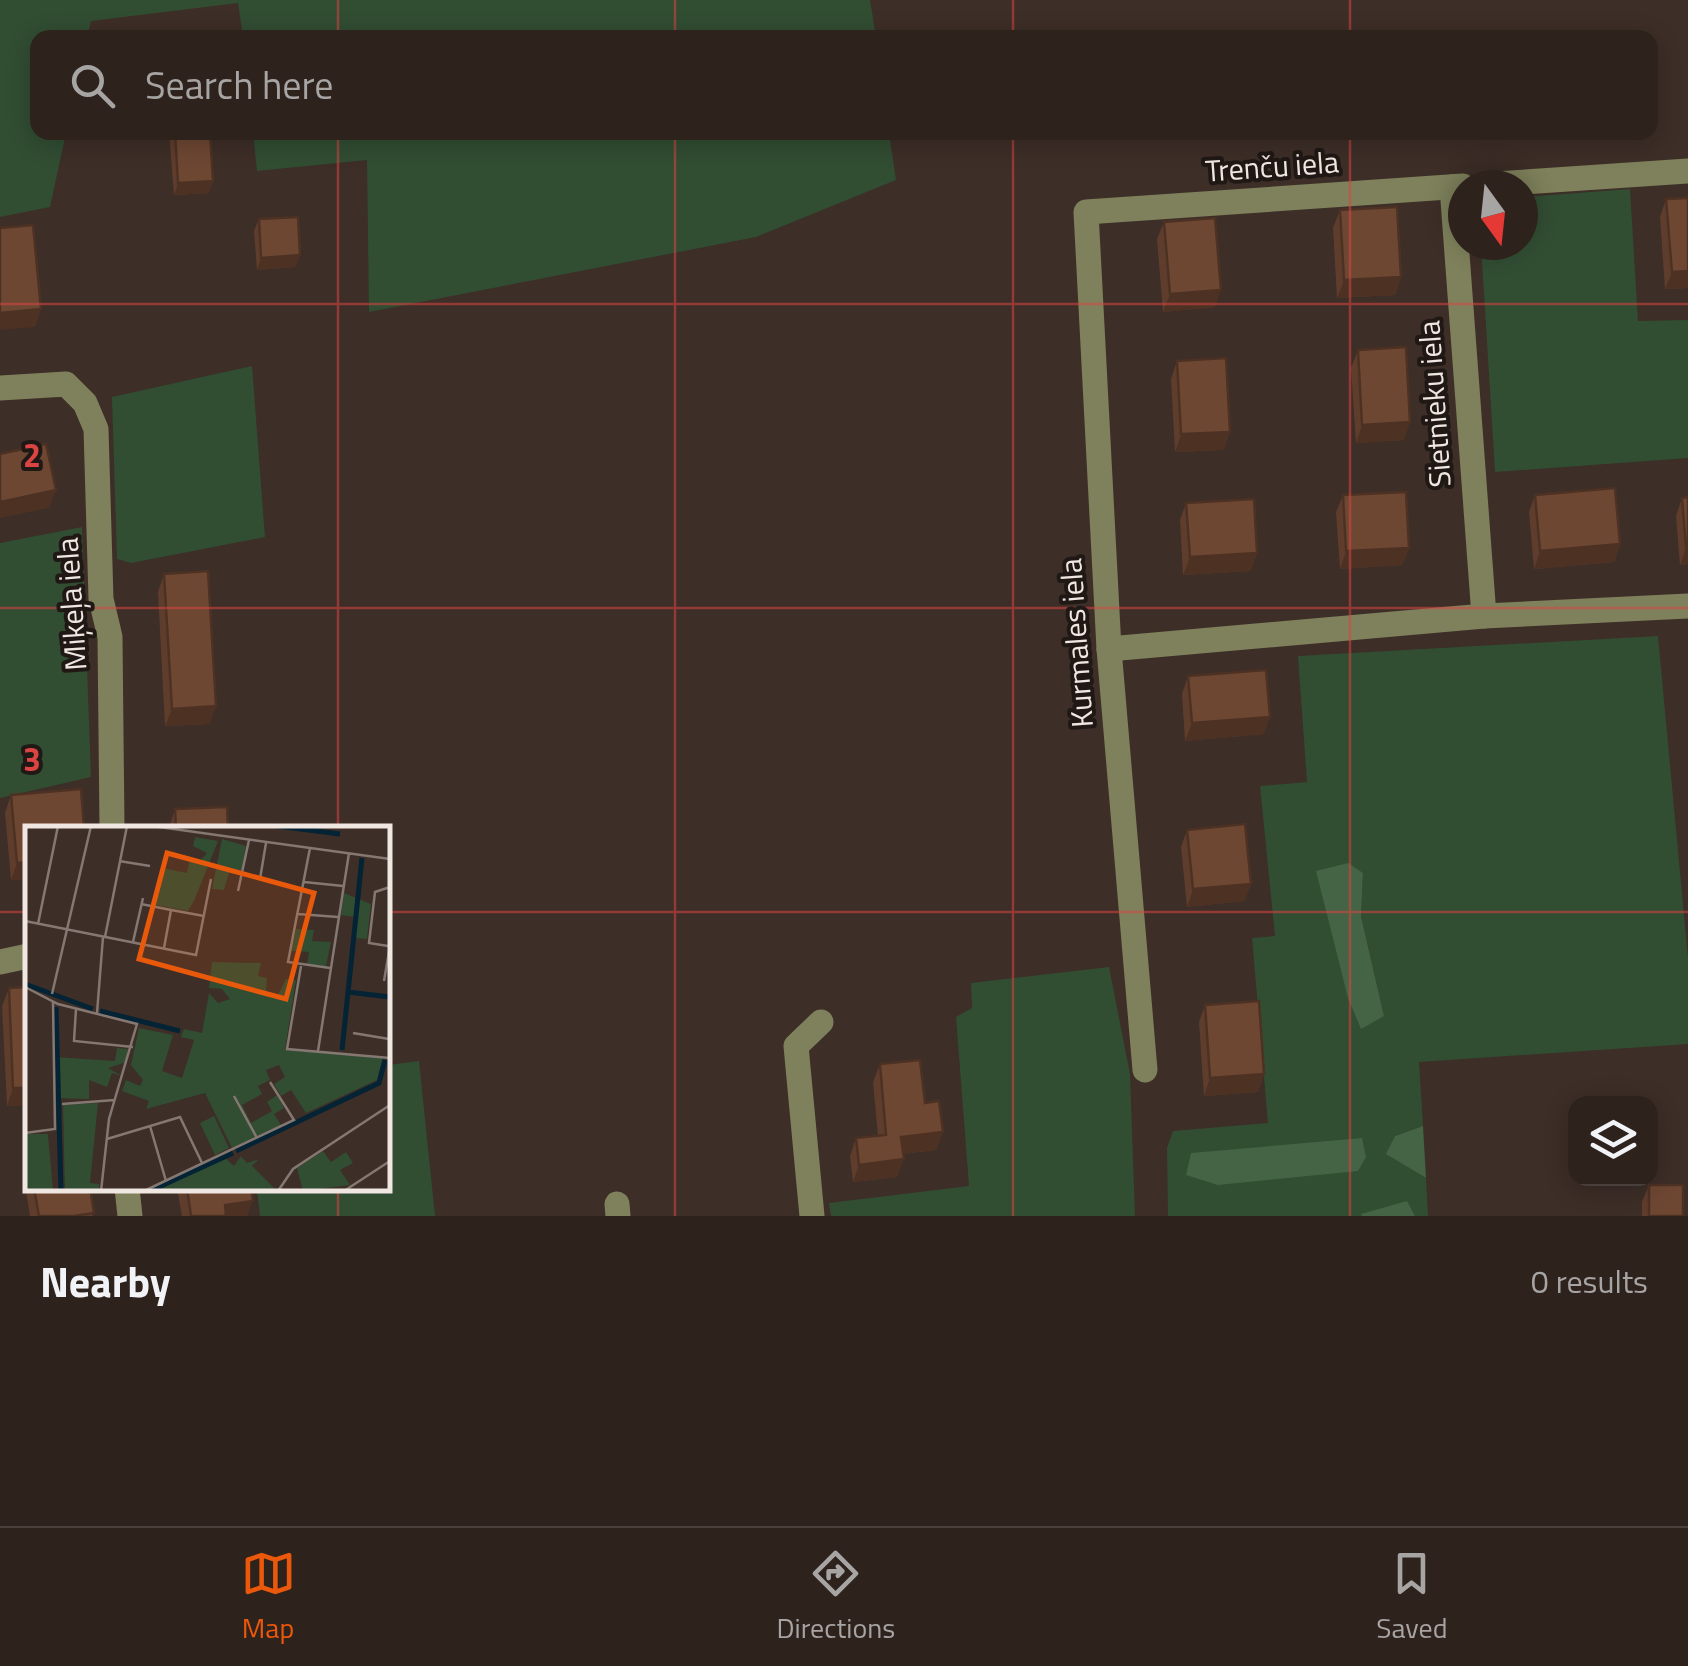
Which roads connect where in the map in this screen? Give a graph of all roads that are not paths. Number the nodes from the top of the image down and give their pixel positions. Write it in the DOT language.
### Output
graph roads {
  1 [pos="1688,171"];
  2 [pos="1538,181"];
  3 [pos="1448,188"];
  4 [pos="1086,212"];
  5 [pos="1462,260"];
  6 [pos="0,388"];
  7 [pos="1688,606"];
  8 [pos="1484,616"];
  9 [pos="1109,649"];
  10 [pos="112,826"];
  11 [pos="25,957"];
  12 [pos="0,962"];
  13 [pos="821,1022"];
  14 [pos="1145,1070"];
  15 [pos="127,1191"];
  16 [pos="130,1216"];
  17 [pos="812,1216"];
  1 -- 2 [label="street"];
  3 -- 4 [label="street, Trenču iela"];
  4 -- 9 [label="street, Kurmales iela"];
  5 -- 8 [label="street, Sietnieku iela"];
  6 -- 10 [label="street, Miķeļa iela"];
  7 -- 8 [label="street"];
  8 -- 9 [label="street"];
  9 -- 14 [label="street, Kurmales iela"];
  11 -- 12 [label="street"];
  13 -- 17 [label="street"];
  15 -- 16 [label="street"];
}
